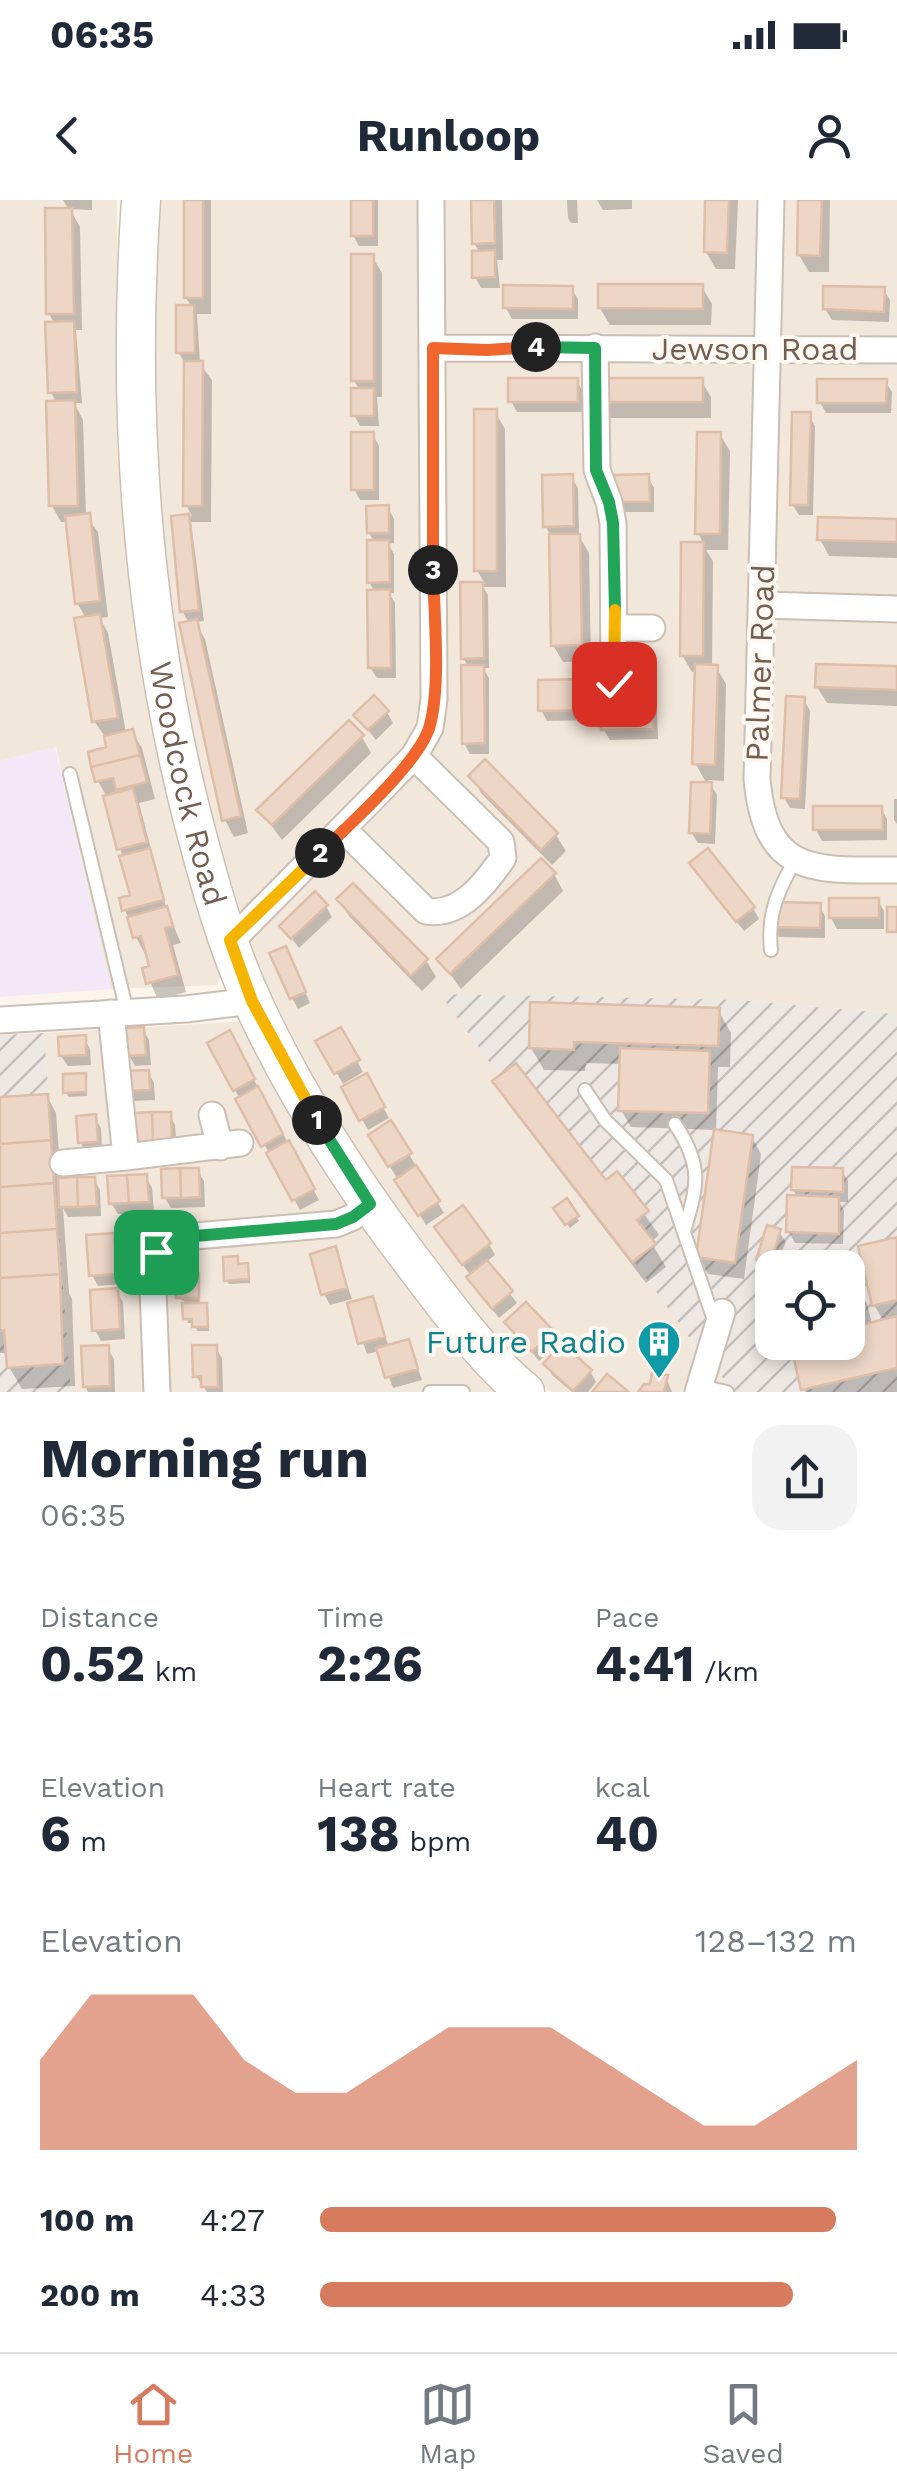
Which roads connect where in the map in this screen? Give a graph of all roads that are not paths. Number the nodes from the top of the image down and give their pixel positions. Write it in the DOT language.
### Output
graph roads {
  1 [pos="141,200"];
  2 [pos="431,200"];
  3 [pos="771,200"];
  4 [pos="433,348"];
  5 [pos="595,348"];
  6 [pos="768,349"];
  7 [pos="897,350"];
  8 [pos="763,606"];
  9 [pos="897,609"];
  10 [pos="616,628"];
  11 [pos="652,628"];
  12 [pos="614,684"];
  13 [pos="414,756"];
  14 [pos="70,774"];
  15 [pos="344,830"];
  16 [pos="794,860"];
  17 [pos="897,870"];
  18 [pos="230,940"];
  19 [pos="771,950"];
  20 [pos="252,1001"];
  21 [pos="119,1012"];
  22 [pos="0,1020"];
  23 [pos="585,1090"];
  24 [pos="212,1115"];
  25 [pos="675,1124"];
  26 [pos="126,1157"];
  27 [pos="63,1163"];
  28 [pos="370,1204"];
  29 [pos="684,1231"];
  30 [pos="719,1320"];
  31 [pos="699,1389"];
  32 [pos="513,1391"];
  33 [pos="158,1392"];
  34 [pos="430,1392"];
  35 [pos="464,1392"];
  36 [pos="727,1392"];
  1 -- 18 [label="street, Woodcock Road"];
  2 -- 4 [label="street"];
  3 -- 6 [label="street, Palmer Road"];
  4 -- 5 [label="street, Jewson Road"];
  4 -- 13 [label="street"];
  5 -- 6 [label="street, Jewson Road"];
  5 -- 10 [label="street"];
  6 -- 7 [label="street, Jewson Road"];
  6 -- 8 [label="street, Palmer Road"];
  8 -- 9 [label="street"];
  8 -- 16 [label="street, Palmer Road"];
  10 -- 11 [label="street"];
  10 -- 12 [label="street"];
  13 -- 15 [label="street"];
  13 -- 15 [label="street"];
  14 -- 21 [label="lane"];
  15 -- 18 [label="street"];
  16 -- 17 [label="street"];
  16 -- 19 [label="lane"];
  18 -- 20 [label="street, Woodcock Road"];
  20 -- 21 [label="street"];
  20 -- 28 [label="street, Woodcock Road"];
  21 -- 22 [label="street"];
  21 -- 26 [label="street"];
  23 -- 29 [label="lane"];
  24 -- 26 [label="street"];
  25 -- 29 [label="lane"];
  26 -- 27 [label="street"];
  28 -- 32 [label="street, Woodcock Road"];
  28 -- 33 [label="street"];
  29 -- 30 [label="lane"];
  30 -- 31 [label="street"];
  31 -- 36 [label="lane"];
  34 -- 35 [label="lane"];
}
